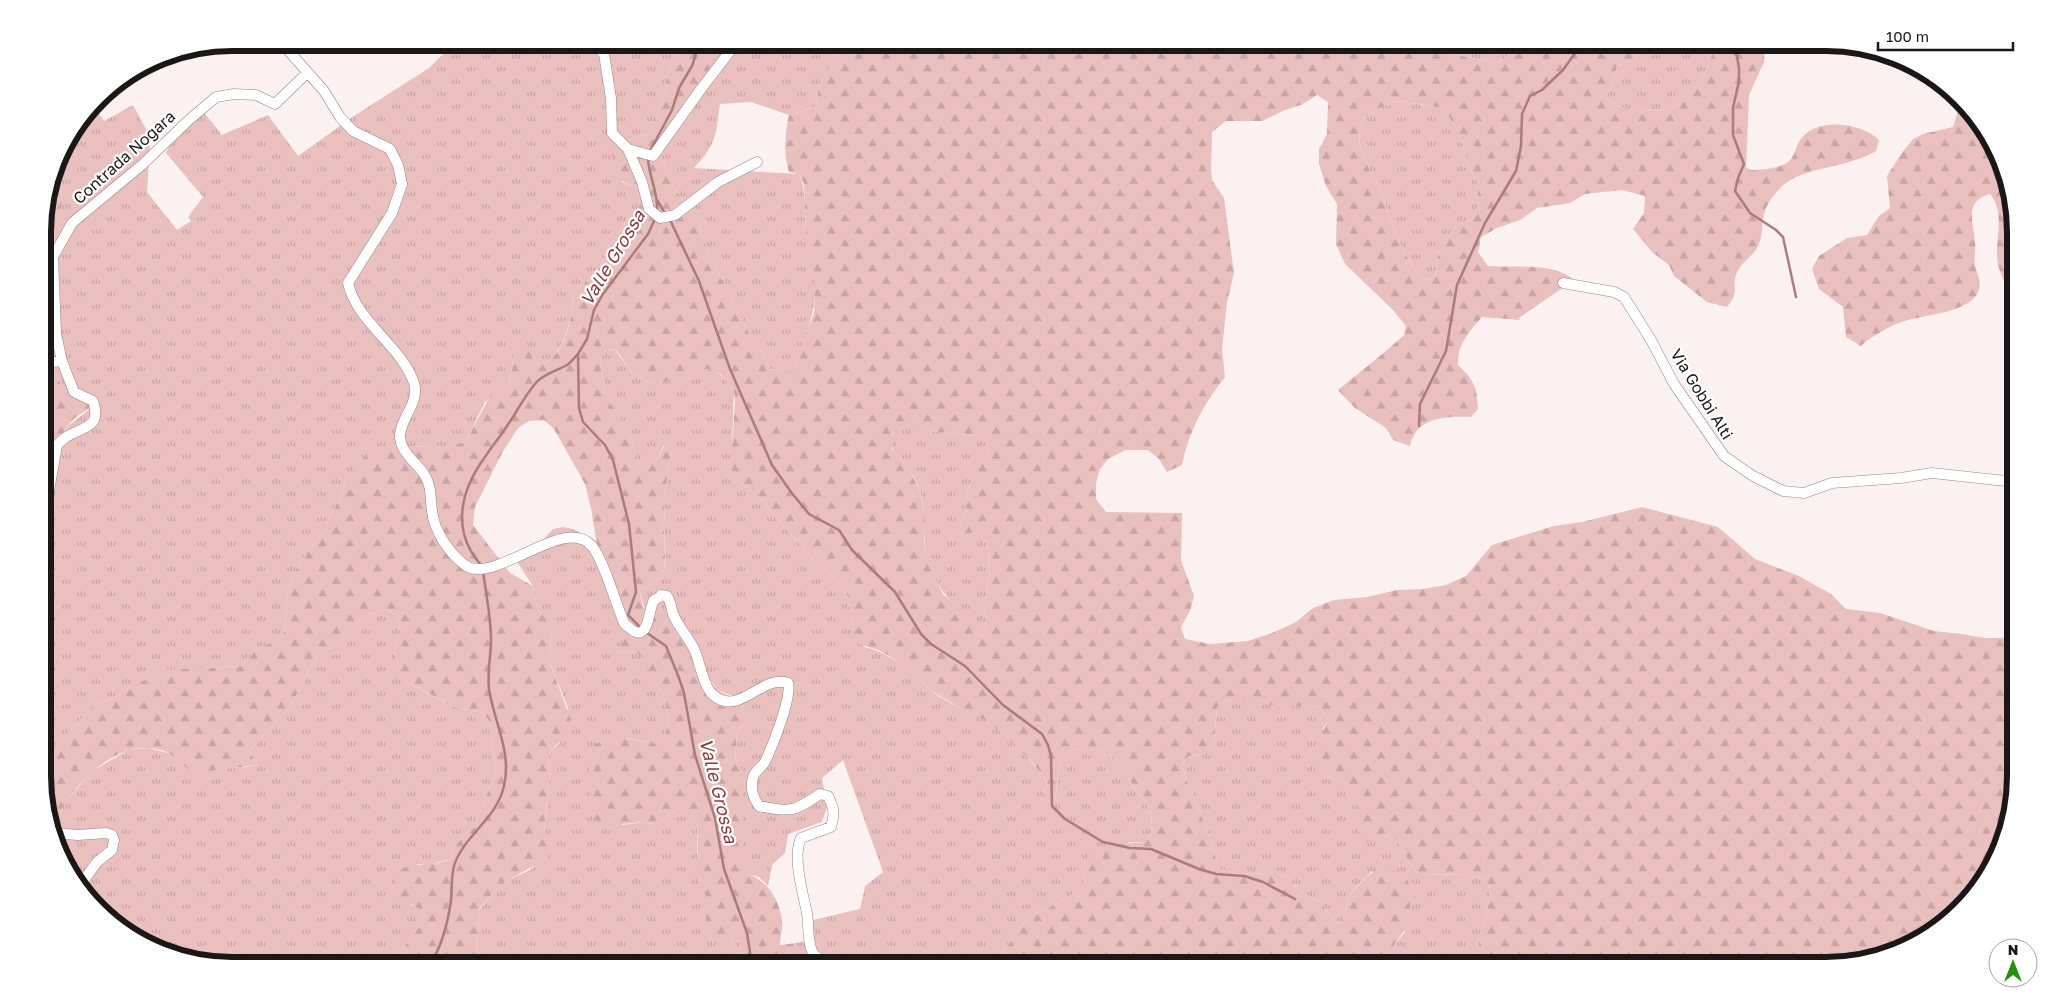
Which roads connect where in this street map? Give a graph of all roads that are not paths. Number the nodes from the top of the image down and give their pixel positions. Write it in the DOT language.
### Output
graph roads {
  1 [pos="289,51"];
  2 [pos="601,51"];
  3 [pos="730,51"];
  4 [pos="307,73"];
  5 [pos="628,149"];
  6 [pos="758,162"];
  7 [pos="1563,283"];
  8 [pos="62,361"];
  9 [pos="51,362"];
  10 [pos="51,480"];
  11 [pos="2007,481"];
  12 [pos="61,834"];
  13 [pos="84,879"];
  14 [pos="816,957"];
  1 -- 4 [label="street"];
  2 -- 5 [label="street"];
  3 -- 5 [label="street"];
  4 -- 8 [label="street, Contrada Nogara"];
  4 -- 14 [label="street"];
  5 -- 6 [label="street"];
  7 -- 11 [label="street, Via Gobbi Alti"];
  8 -- 9 [label="street"];
  8 -- 10 [label="street"];
  12 -- 13 [label="street"];
}
